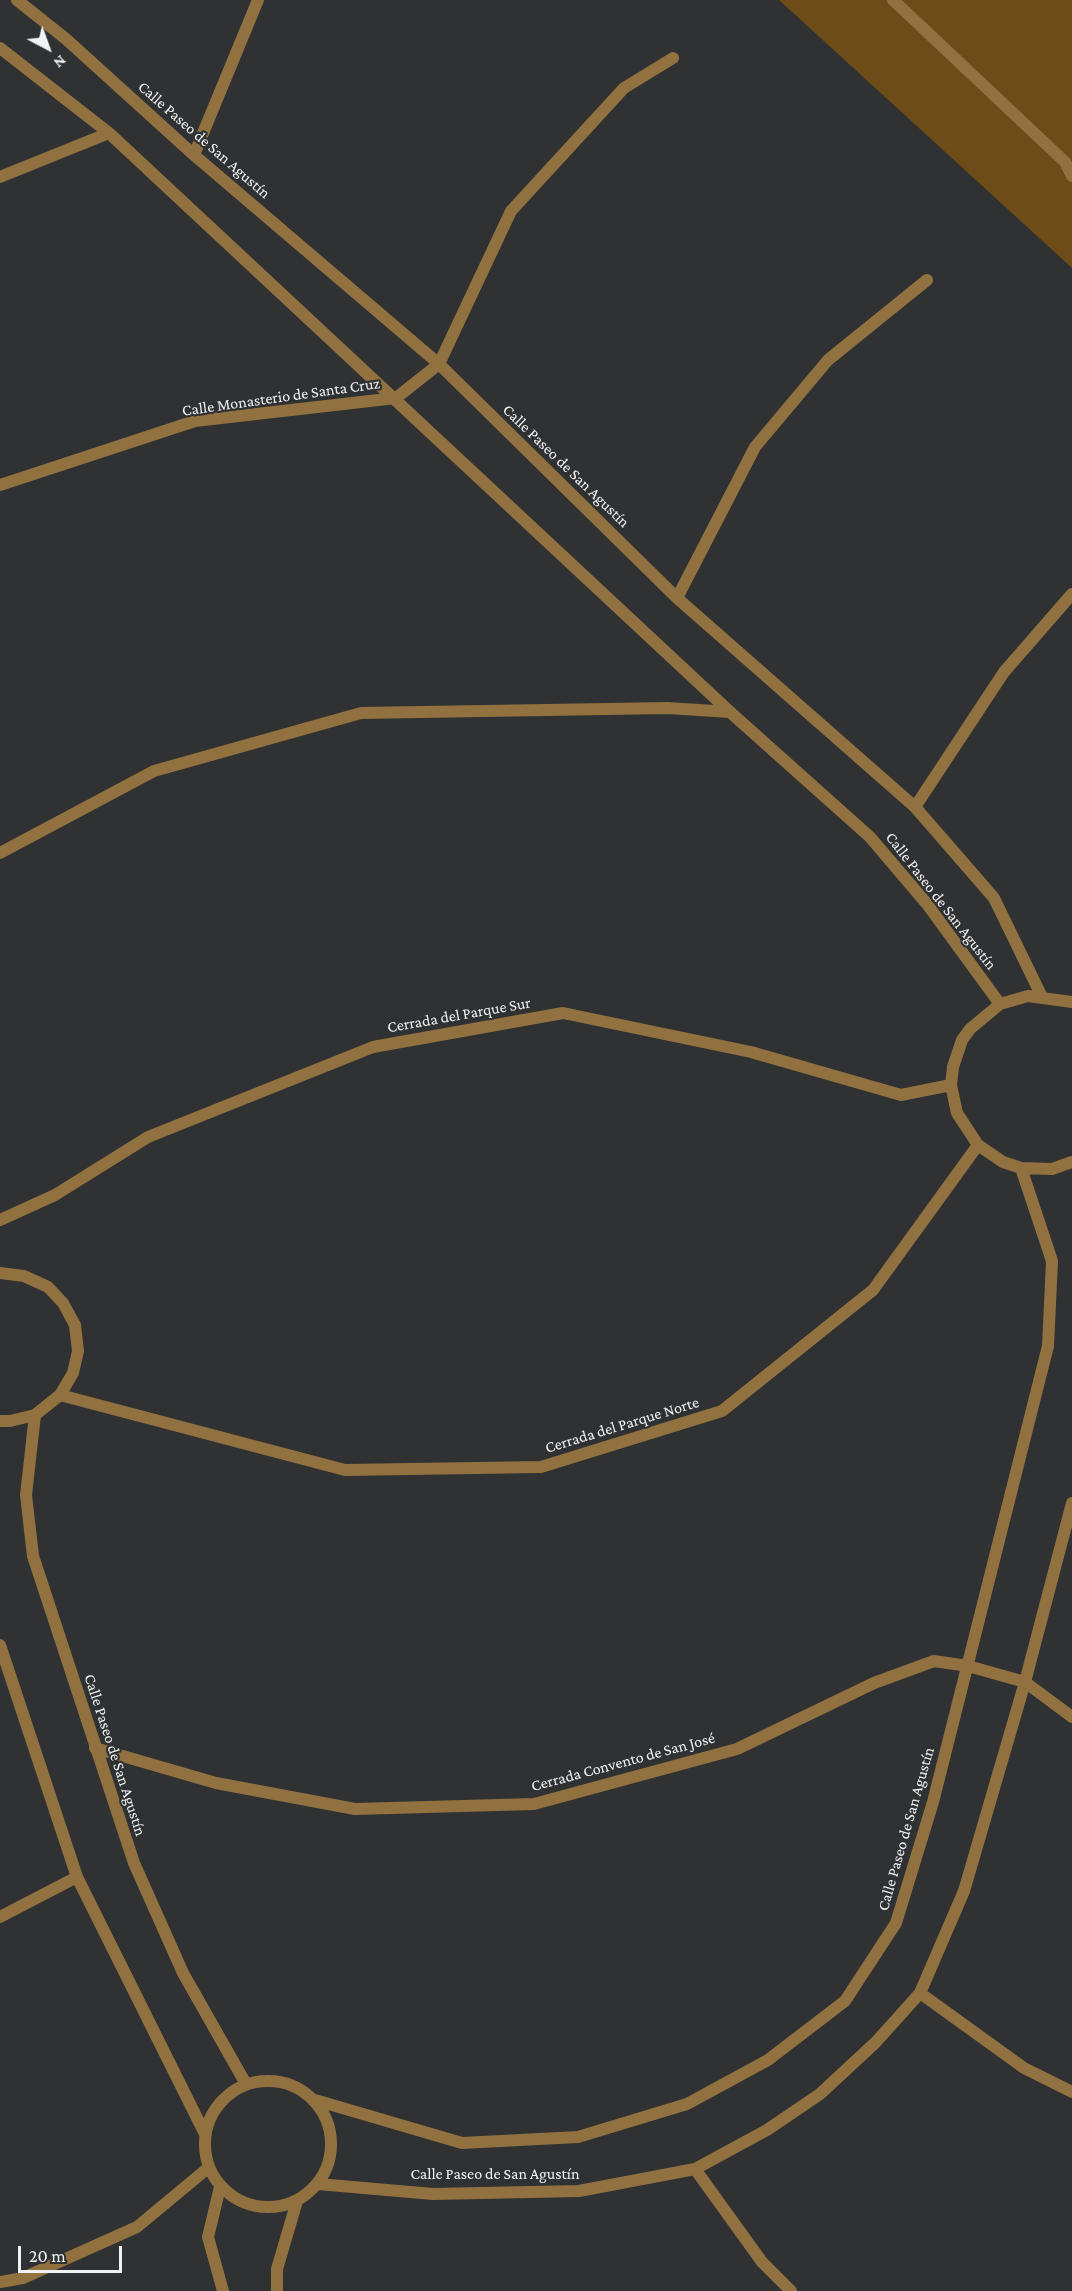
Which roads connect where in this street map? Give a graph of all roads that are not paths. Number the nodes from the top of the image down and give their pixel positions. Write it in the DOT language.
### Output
graph roads {
  1 [pos="17,0"];
  2 [pos="258,0"];
  3 [pos="893,0"];
  4 [pos="0,48"];
  5 [pos="673,58"];
  6 [pos="109,133"];
  7 [pos="194,155"];
  8 [pos="1072,176"];
  9 [pos="0,177"];
  10 [pos="927,280"];
  11 [pos="439,364"];
  12 [pos="396,398"];
  13 [pos="0,485"];
  14 [pos="1072,594"];
  15 [pos="677,597"];
  16 [pos="730,712"];
  17 [pos="915,807"];
  18 [pos="0,853"];
  19 [pos="1042,997"];
  20 [pos="1072,1002"];
  21 [pos="1000,1004"];
  22 [pos="951,1085"];
  23 [pos="978,1146"];
  24 [pos="1072,1162"];
  25 [pos="1021,1168"];
  26 [pos="0,1220"];
  27 [pos="0,1273"];
  28 [pos="60,1395"];
  29 [pos="35,1415"];
  30 [pos="0,1421"];
  31 [pos="1072,1503"];
  32 [pos="0,1644"];
  33 [pos="968,1666"];
  34 [pos="1025,1682"];
  35 [pos="1072,1717"];
  36 [pos="95,1748"];
  37 [pos="77,1877"];
  38 [pos="0,1917"];
  39 [pos="920,1993"];
  40 [pos="246,2084"];
  41 [pos="1072,2092"];
  42 [pos="315,2100"];
  43 [pos="205,2134"];
  44 [pos="208,2168"];
  45 [pos="696,2169"];
  46 [pos="318,2184"];
  47 [pos="220,2187"];
  48 [pos="297,2201"];
  49 [pos="0,2282"];
  50 [pos="223,2291"];
  51 [pos="277,2291"];
  52 [pos="791,2291"];
  1 -- 7 [label="street, Calle Paseo de San Agustín"];
  2 -- 7 [label="street"];
  3 -- 8 [label="street"];
  4 -- 6 [label="street, Calle Paseo de San Agustín"];
  5 -- 11 [label="street"];
  6 -- 9 [label="street"];
  6 -- 12 [label="street, Calle Paseo de San Agustín"];
  7 -- 11 [label="street, Calle Paseo de San Agustín"];
  10 -- 15 [label="street"];
  11 -- 12 [label="street"];
  11 -- 15 [label="street, Calle Paseo de San Agustín"];
  12 -- 13 [label="street, Calle Monasterio de Santa Cruz"];
  12 -- 16 [label="street, Calle Paseo de San Agustín"];
  14 -- 17 [label="street"];
  15 -- 17 [label="street, Calle Paseo de San Agustín"];
  16 -- 18 [label="street"];
  16 -- 21 [label="street, Calle Paseo de San Agustín"];
  17 -- 19 [label="street, Calle Paseo de San Agustín"];
  19 -- 20 [label="street"];
  19 -- 21 [label="street"];
  21 -- 22 [label="street"];
  22 -- 23 [label="street"];
  22 -- 26 [label="street, Cerrada del Parque Sur"];
  23 -- 25 [label="street"];
  23 -- 28 [label="street, Cerrada del Parque Norte"];
  24 -- 25 [label="street"];
  25 -- 33 [label="street, Calle Paseo de San Agustín"];
  27 -- 28 [label="street"];
  28 -- 29 [label="street"];
  29 -- 30 [label="street"];
  29 -- 36 [label="street, Calle Paseo de San Agustín"];
  31 -- 34 [label="street, Calle Paseo de San Agustín"];
  32 -- 37 [label="street"];
  33 -- 34 [label="street, Cerrada Convento de San José"];
  33 -- 36 [label="street, Cerrada Convento de San José"];
  33 -- 42 [label="street, Calle Paseo de San Agustín"];
  34 -- 35 [label="street"];
  34 -- 39 [label="street, Calle Paseo de San Agustín"];
  36 -- 40 [label="street, Calle Paseo de San Agustín"];
  37 -- 38 [label="street"];
  37 -- 43 [label="street"];
  39 -- 41 [label="street"];
  39 -- 45 [label="street, Calle Paseo de San Agustín"];
  40 -- 42 [label="street"];
  40 -- 43 [label="street"];
  42 -- 46 [label="street"];
  43 -- 44 [label="street"];
  44 -- 47 [label="street"];
  44 -- 49 [label="street"];
  45 -- 46 [label="street, Calle Paseo de San Agustín"];
  45 -- 52 [label="street"];
  46 -- 48 [label="street"];
  47 -- 48 [label="street"];
  47 -- 50 [label="street"];
  48 -- 51 [label="street"];
}
